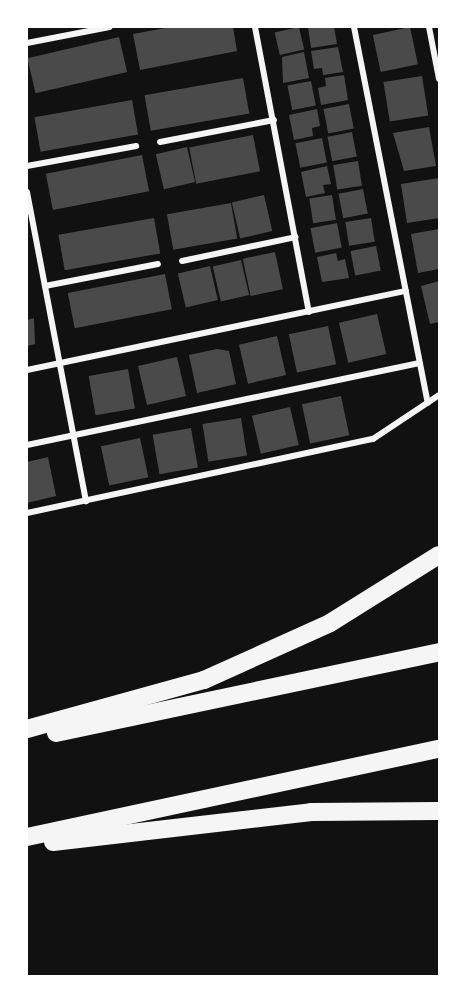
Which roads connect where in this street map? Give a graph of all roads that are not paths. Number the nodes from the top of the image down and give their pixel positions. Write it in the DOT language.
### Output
graph roads {
  1 [pos="109,27"];
  2 [pos="255,27"];
  3 [pos="354,27"];
  4 [pos="429,27"];
  5 [pos="27,43"];
  6 [pos="439,79"];
  7 [pos="274,120"];
  8 [pos="160,142"];
  9 [pos="136,146"];
  10 [pos="27,166"];
  11 [pos="27,192"];
  12 [pos="296,237"];
  13 [pos="182,261"];
  14 [pos="158,264"];
  15 [pos="45,286"];
  16 [pos="406,291"];
  17 [pos="309,312"];
  18 [pos="61,363"];
  19 [pos="420,363"];
  20 [pos="27,370"];
  21 [pos="439,395"];
  22 [pos="428,403"];
  23 [pos="73,435"];
  24 [pos="27,445"];
  25 [pos="86,501"];
  26 [pos="27,513"];
  27 [pos="439,555"];
  28 [pos="439,652"];
  29 [pos="27,729"];
  30 [pos="27,740"];
  31 [pos="439,750"];
  32 [pos="439,811"];
  33 [pos="27,837"];
  34 [pos="27,845"];
  1 -- 5 [label="street"];
  2 -- 7 [label="street"];
  3 -- 16 [label="street"];
  4 -- 6 [label="street"];
  7 -- 8 [label="street"];
  7 -- 12 [label="street"];
  9 -- 10 [label="street"];
  11 -- 15 [label="street"];
  12 -- 13 [label="street"];
  12 -- 17 [label="street"];
  14 -- 15 [label="street"];
  15 -- 18 [label="street"];
  16 -- 17 [label="street"];
  16 -- 19 [label="street"];
  17 -- 18 [label="street"];
  18 -- 20 [label="street"];
  18 -- 23 [label="street"];
  19 -- 22 [label="street"];
  19 -- 23 [label="street"];
  21 -- 22 [label="street"];
  22 -- 25 [label="street"];
  23 -- 24 [label="street"];
  23 -- 25 [label="street"];
  25 -- 26 [label="street"];
  27 -- 29 [label="highway"];
  28 -- 30 [label="highway"];
  31 -- 33 [label="highway"];
  32 -- 34 [label="highway"];
}
